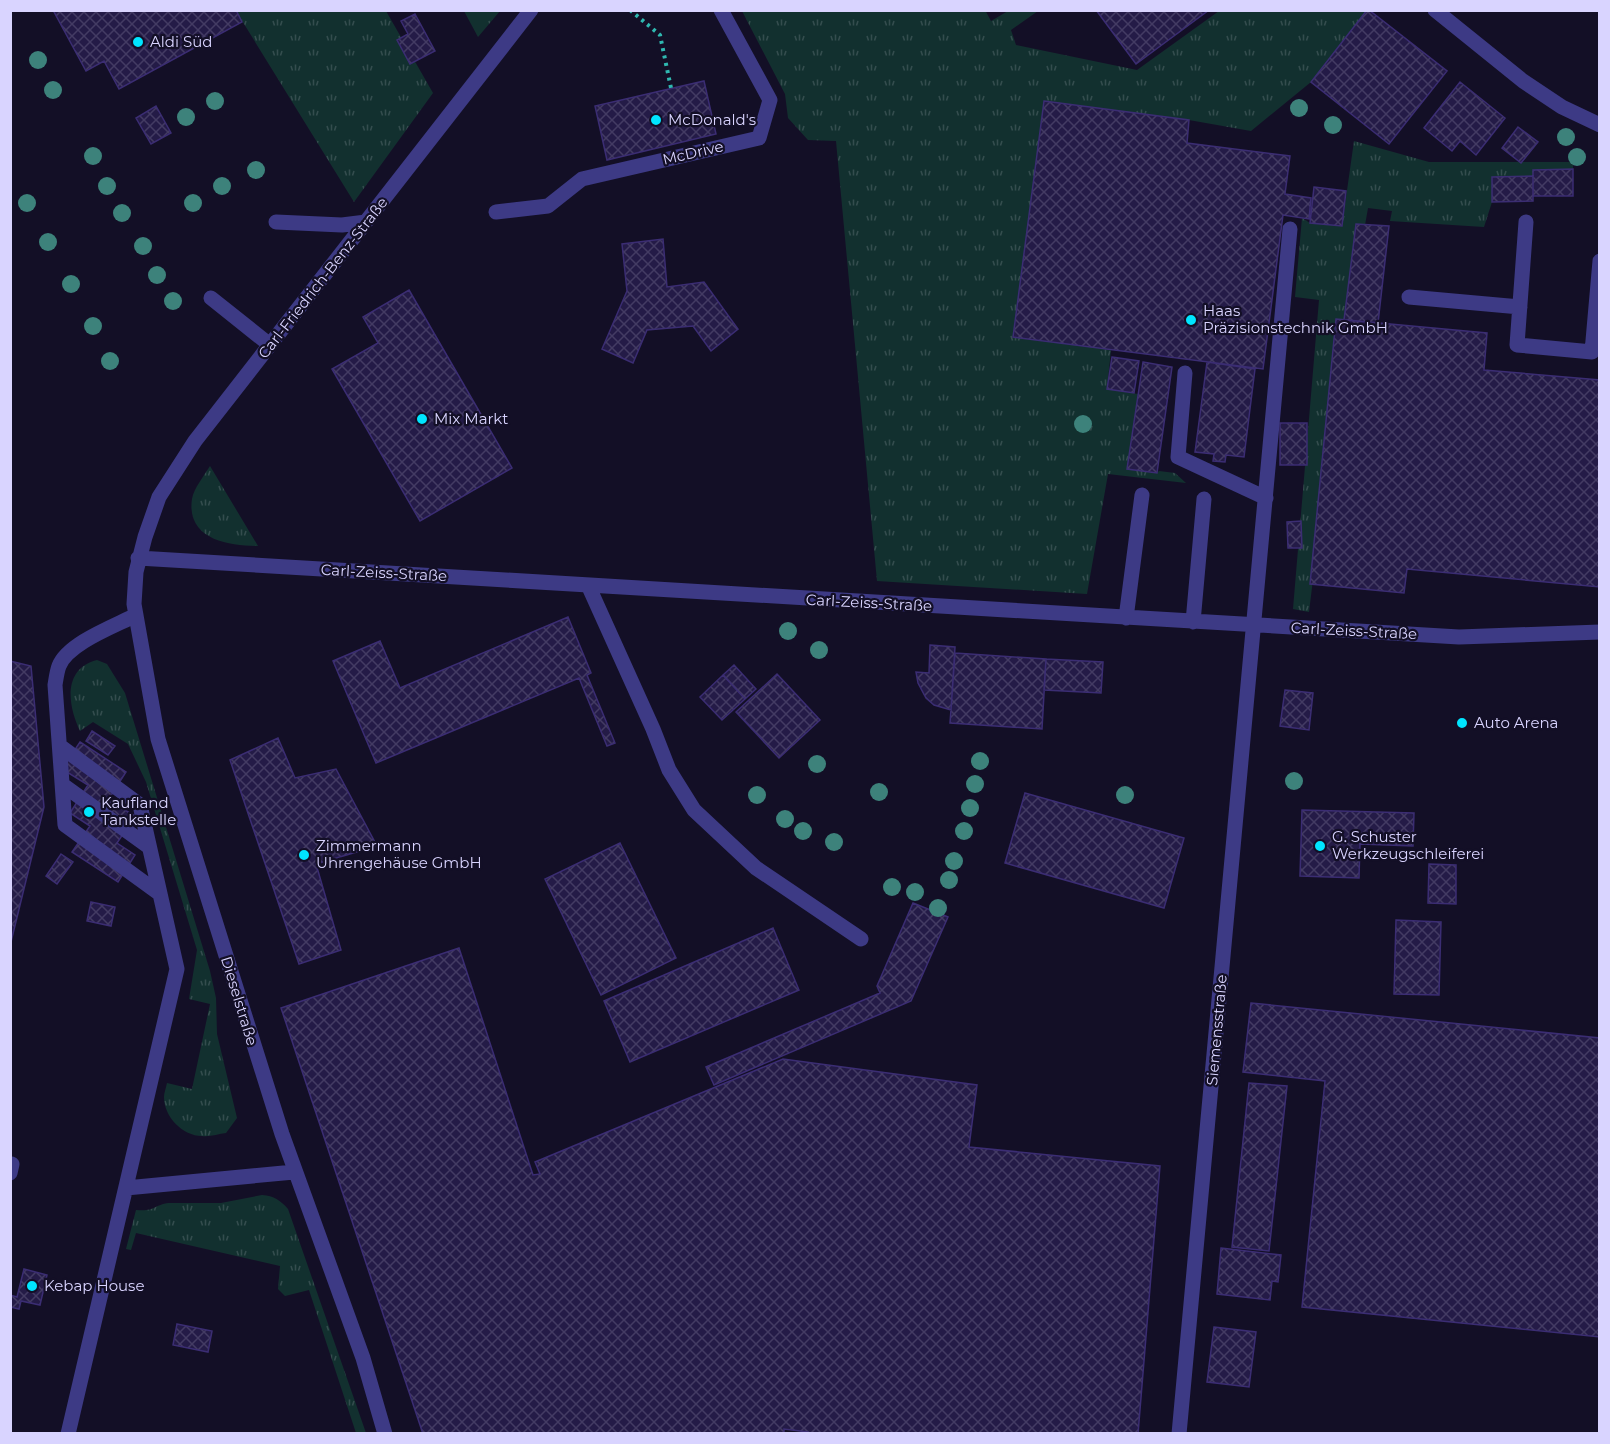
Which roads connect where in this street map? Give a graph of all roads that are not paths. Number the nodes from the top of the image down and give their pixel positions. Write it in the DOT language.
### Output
graph roads {
  1 [pos="531,10"];
  2 [pos="721,10"];
  3 [pos="1435,10"];
  4 [pos="1599,125"];
  5 [pos="496,212"];
  6 [pos="276,222"];
  7 [pos="366,222"];
  8 [pos="1526,222"];
  9 [pos="1290,229"];
  10 [pos="1599,261"];
  11 [pos="1409,297"];
  12 [pos="211,298"];
  13 [pos="1520,307"];
  14 [pos="270,345"];
  15 [pos="1185,373"];
  16 [pos="1142,495"];
  17 [pos="1266,498"];
  18 [pos="1204,499"];
  19 [pos="138,558"];
  20 [pos="588,585"];
  21 [pos="136,615"];
  22 [pos="1126,618"];
  23 [pos="1193,622"];
  24 [pos="1254,626"];
  25 [pos="1599,632"];
  26 [pos="60,746"];
  27 [pos="63,785"];
  28 [pos="149,847"];
  29 [pos="160,894"];
  30 [pos="861,939"];
  31 [pos="294,1172"];
  32 [pos="126,1188"];
  33 [pos="68,1434"];
  34 [pos="385,1434"];
  35 [pos="1179,1434"];
  1 -- 7 [label="street, Carl-Friedrich-Benz-Straße"];
  2 -- 5 [label="street, McDrive"];
  3 -- 4 [label="street"];
  6 -- 7 [label="street"];
  7 -- 14 [label="street, Carl-Friedrich-Benz-Straße"];
  8 -- 13 [label="street"];
  9 -- 17 [label="street, Siemensstraße"];
  10 -- 13 [label="street"];
  11 -- 13 [label="street"];
  12 -- 14 [label="street"];
  14 -- 19 [label="street, Carl-Friedrich-Benz-Straße"];
  15 -- 17 [label="street"];
  16 -- 22 [label="street"];
  17 -- 24 [label="street, Siemensstraße"];
  18 -- 23 [label="street"];
  19 -- 20 [label="street, Carl-Zeiss-Straße"];
  19 -- 21 [label="street, Dieselstraße"];
  20 -- 22 [label="street, Carl-Zeiss-Straße"];
  20 -- 30 [label="street"];
  21 -- 26 [label="street"];
  21 -- 31 [label="street, Dieselstraße"];
  22 -- 23 [label="street, Carl-Zeiss-Straße"];
  23 -- 24 [label="street, Carl-Zeiss-Straße"];
  24 -- 25 [label="street, Carl-Zeiss-Straße"];
  24 -- 35 [label="street, Siemensstraße"];
  26 -- 27 [label="street"];
  26 -- 28 [label="street"];
  27 -- 28 [label="street"];
  27 -- 29 [label="street"];
  28 -- 29 [label="street"];
  29 -- 32 [label="street"];
  31 -- 32 [label="street"];
  31 -- 34 [label="street, Dieselstraße"];
  32 -- 33 [label="street"];
}
